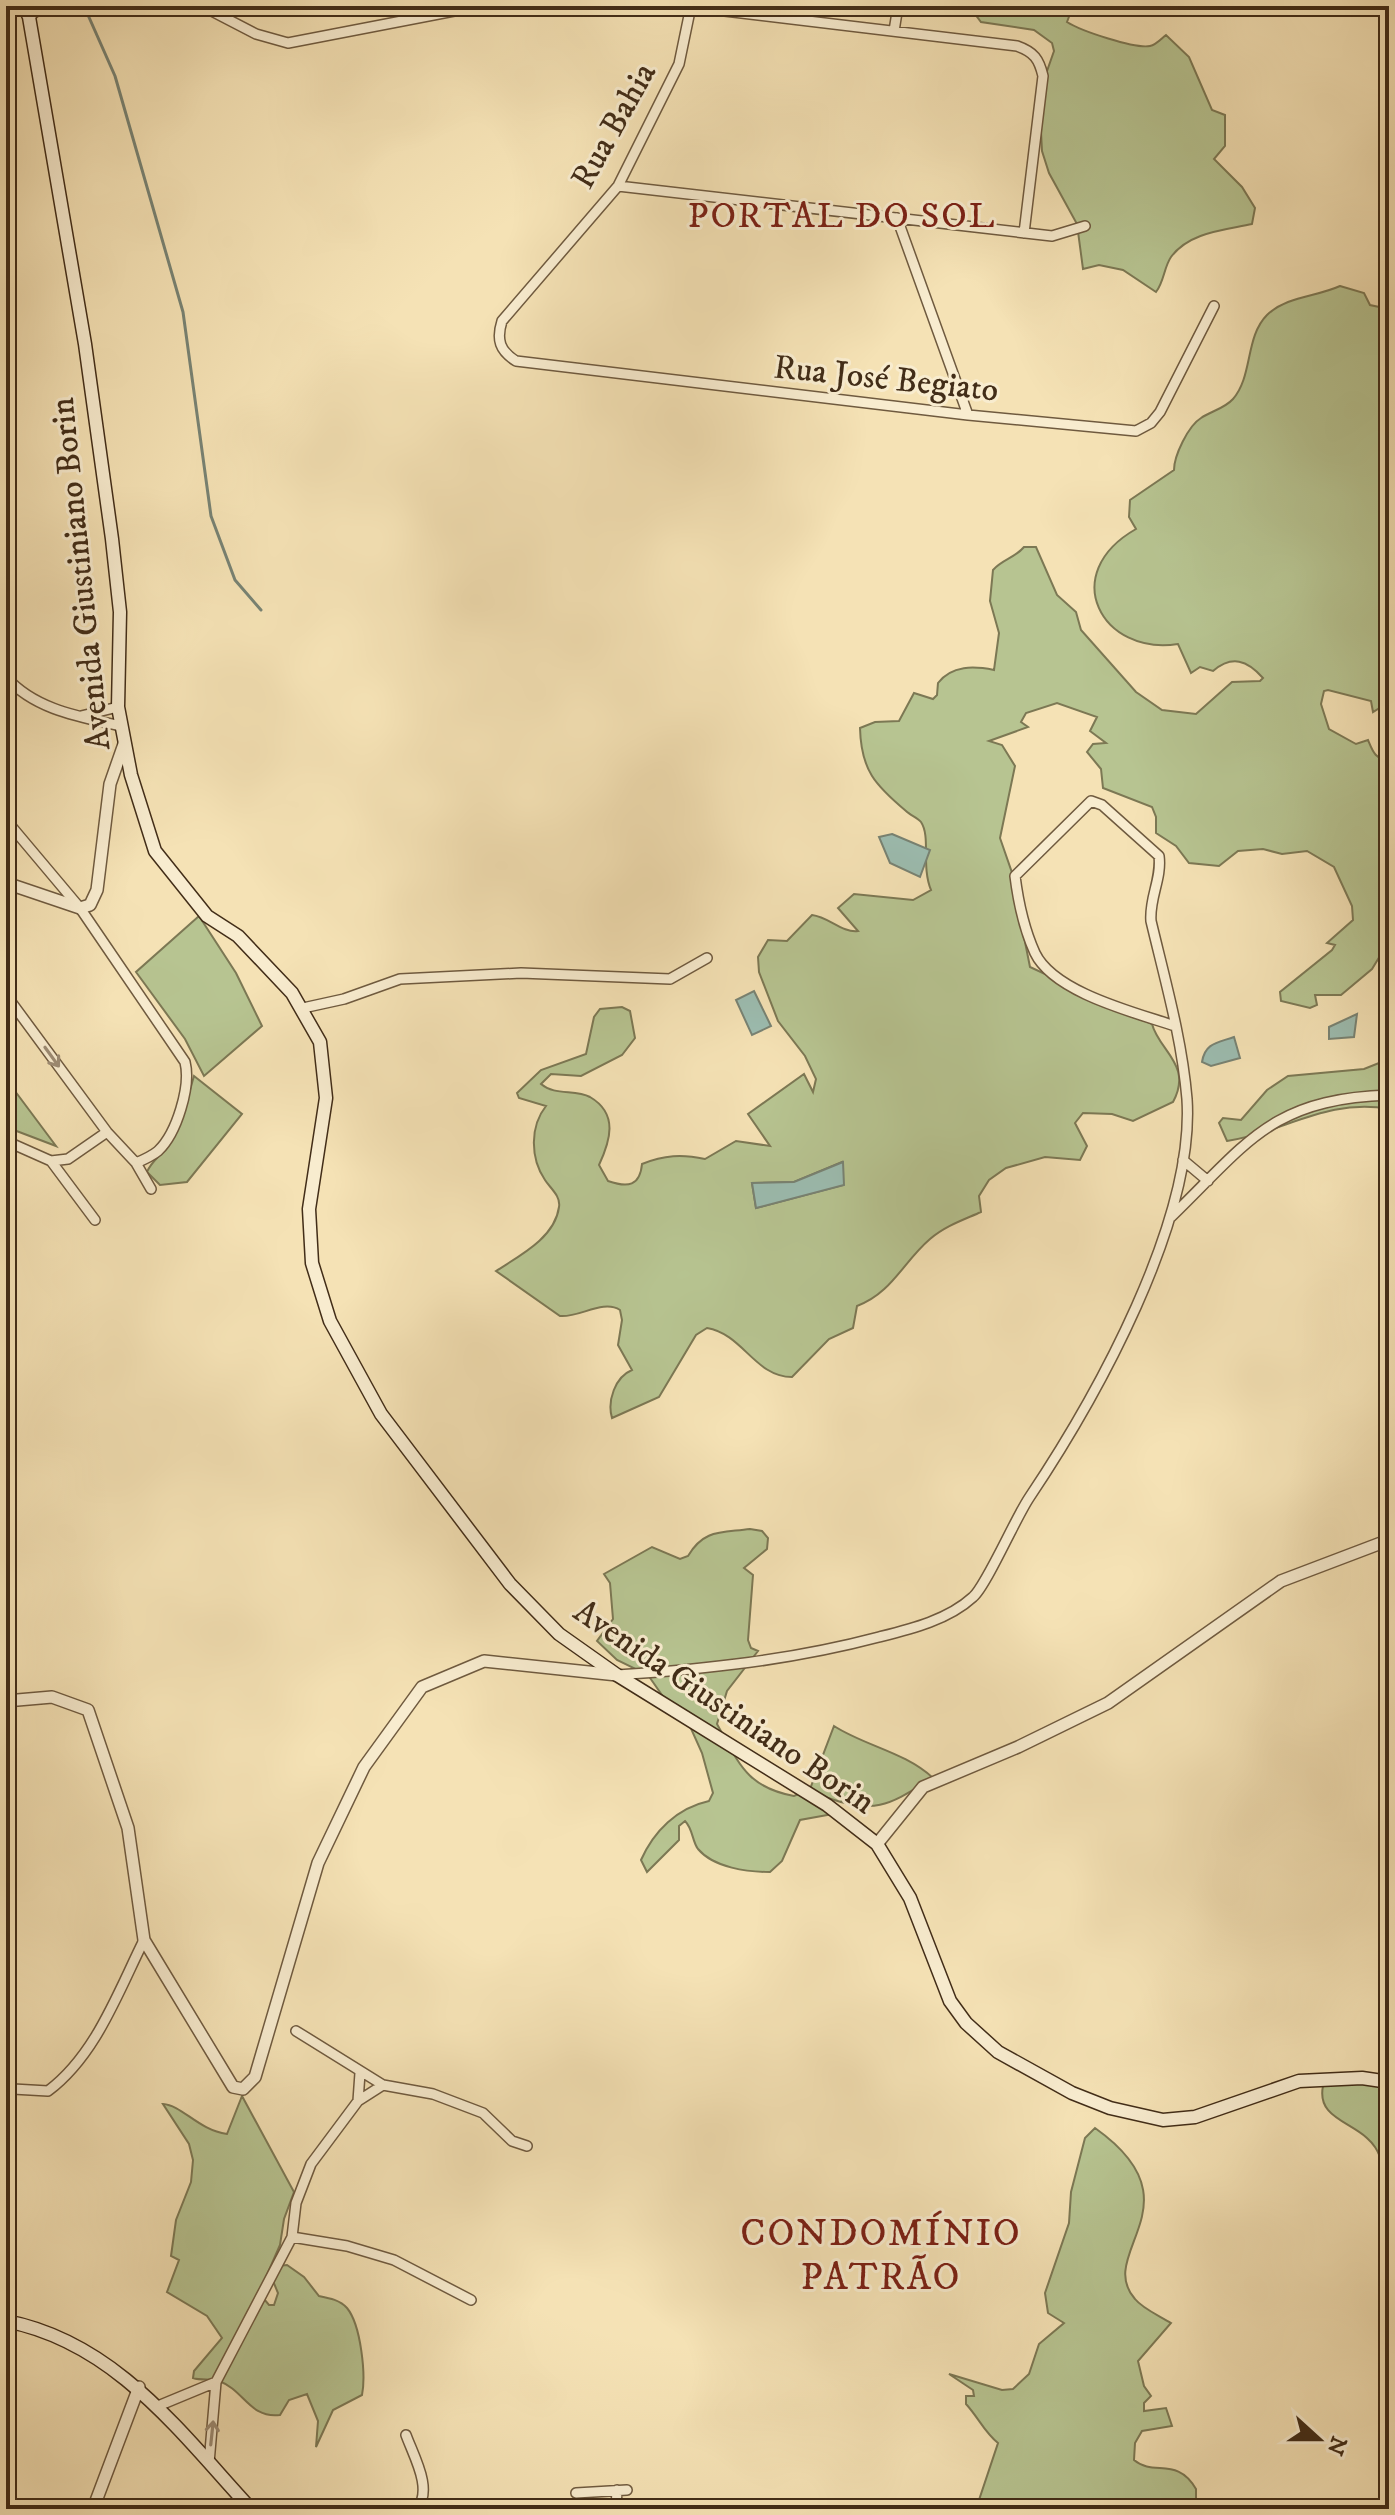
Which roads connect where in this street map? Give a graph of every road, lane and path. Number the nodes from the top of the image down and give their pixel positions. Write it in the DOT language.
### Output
graph roads {
  1 [pos="43,6"];
  2 [pos="202,6"];
  3 [pos="480,6"];
  4 [pos="691,6"];
  5 [pos="898,6"];
  6 [pos="26,11"];
  7 [pos="894,31"];
  8 [pos="618,186"];
  9 [pos="897,218"];
  10 [pos="1085,226"];
  11 [pos="1024,233"];
  12 [pos="1214,306"];
  13 [pos="498,334"];
  14 [pos="968,415"];
  15 [pos="6,677"];
  16 [pos="118,707"];
  17 [pos="77,716"];
  18 [pos="121,726"];
  19 [pos="124,744"];
  20 [pos="131,775"];
  21 [pos="110,784"];
  22 [pos="6,820"];
  23 [pos="6,883"];
  24 [pos="80,908"];
  25 [pos="707,958"];
  26 [pos="6,995"];
  27 [pos="303,1008"];
  28 [pos="1175,1026"];
  29 [pos="1389,1095"];
  30 [pos="107,1132"];
  31 [pos="6,1141"];
  32 [pos="1183,1160"];
  33 [pos="51,1161"];
  34 [pos="136,1163"];
  35 [pos="1208,1181"];
  36 [pos="151,1189"];
  37 [pos="1171,1217"];
  38 [pos="95,1220"];
  39 [pos="1389,1540"];
  40 [pos="617,1675"];
  41 [pos="6,1701"];
  42 [pos="877,1844"];
  43 [pos="144,1940"];
  44 [pos="296,2031"];
  45 [pos="360,2073"];
  46 [pos="1389,2082"];
  47 [pos="383,2085"];
  48 [pos="13,2089"];
  49 [pos="358,2101"];
  50 [pos="527,2146"];
  51 [pos="292,2237"];
  52 [pos="471,2300"];
  53 [pos="6,2321"];
  54 [pos="216,2382"];
  55 [pos="139,2387"];
  56 [pos="158,2406"];
  57 [pos="406,2435"];
  58 [pos="209,2463"];
  59 [pos="576,2493"];
  60 [pos="93,2509"];
  61 [pos="251,2509"];
  62 [pos="417,2509"];
  63 [pos="616,2509"];
  1 -- 6 [label="street"];
  2 -- 3 [label="street"];
  4 -- 7 [label="street"];
  4 -- 8 [label="street, Rua Bahia"];
  5 -- 7 [label="street"];
  6 -- 16 [label="main road, Avenida Giustiniano Borin"];
  7 -- 11 [label="street"];
  8 -- 9 [label="street"];
  8 -- 13 [label="street, Rua Bahia"];
  9 -- 11 [label="street"];
  9 -- 14 [label="street"];
  10 -- 11 [label="street"];
  12 -- 14 [label="street, Rua José Begiato"];
  13 -- 14 [label="street, Rua José Begiato"];
  15 -- 17 [label="street"];
  16 -- 17 [label="street"];
  16 -- 18 [label="main road, Avenida Giustiniano Borin"];
  17 -- 18 [label="street"];
  18 -- 19 [label="main road, Avenida Giustiniano Borin"];
  19 -- 20 [label="main road, Avenida Giustiniano Borin"];
  19 -- 21 [label="street"];
  20 -- 21 [label="street"];
  20 -- 27 [label="main road, Avenida Giustiniano Borin"];
  21 -- 24 [label="street"];
  22 -- 24 [label="street"];
  23 -- 24 [label="street"];
  24 -- 34 [label="street"];
  25 -- 27 [label="street"];
  26 -- 30 [label="street, one-way"];
  27 -- 40 [label="main road, Avenida Giustiniano Borin"];
  28 -- 28 [label="street"];
  28 -- 32 [label="street"];
  29 -- 35 [label="street"];
  30 -- 33 [label="street"];
  30 -- 34 [label="street"];
  31 -- 33 [label="street"];
  32 -- 35 [label="street"];
  32 -- 37 [label="street"];
  33 -- 38 [label="street"];
  34 -- 36 [label="street"];
  35 -- 37 [label="street"];
  37 -- 40 [label="street"];
  39 -- 42 [label="street"];
  40 -- 42 [label="main road, Avenida Giustiniano Borin"];
  40 -- 43 [label="street"];
  41 -- 43 [label="street"];
  42 -- 46 [label="main road, Avenida Giustiniano Borin"];
  43 -- 48 [label="street"];
  44 -- 45 [label="street"];
  45 -- 47 [label="street"];
  45 -- 49 [label="street"];
  47 -- 49 [label="street"];
  47 -- 50 [label="street"];
  49 -- 51 [label="street"];
  51 -- 52 [label="street"];
  51 -- 54 [label="street"];
  53 -- 55 [label="main road"];
  54 -- 56 [label="street"];
  58 -- 54 [label="street, one-way"];
  55 -- 56 [label="main road"];
  55 -- 60 [label="street"];
  56 -- 58 [label="main road"];
  57 -- 62 [label="street"];
  58 -- 61 [label="main road"];
  59 -- 63 [label="street"];
}
